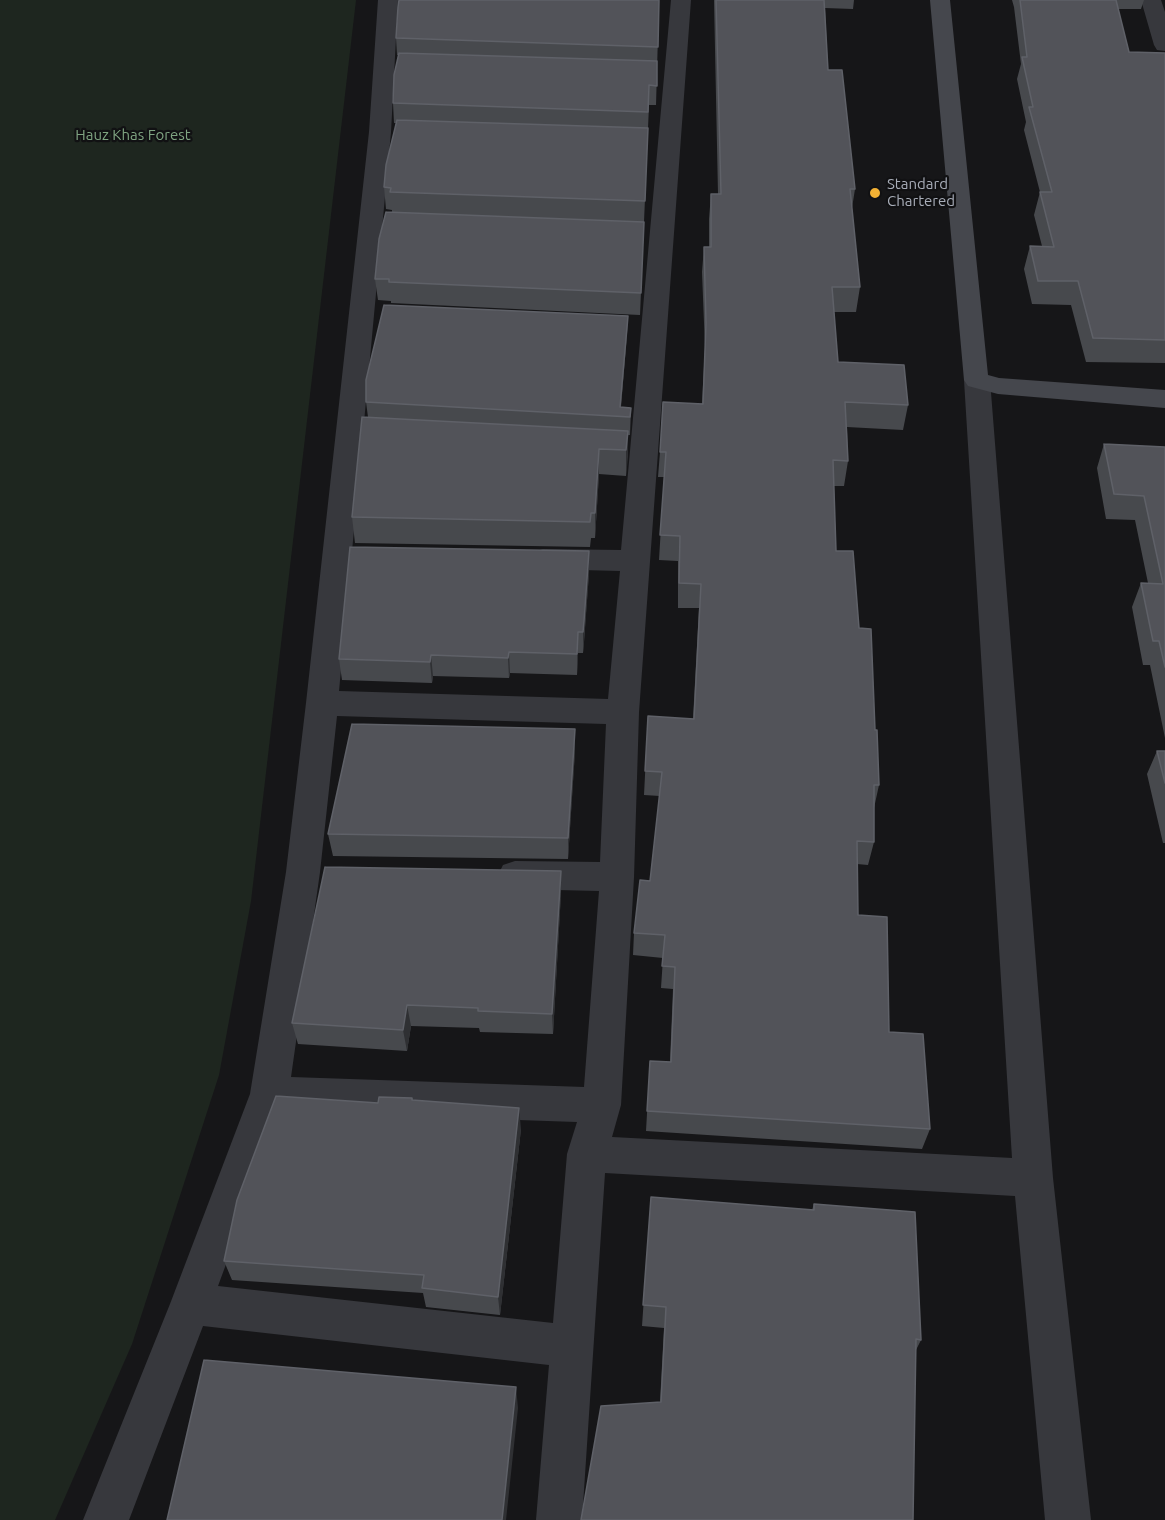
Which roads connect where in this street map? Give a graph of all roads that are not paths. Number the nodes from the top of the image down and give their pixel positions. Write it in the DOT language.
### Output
graph roads {
  1 [pos="388,0"];
  2 [pos="940,0"];
  3 [pos="1151,0"];
  4 [pos="672,5"];
  5 [pos="1165,45"];
  6 [pos="977,380"];
  7 [pos="1165,399"];
  8 [pos="516,558"];
  9 [pos="636,561"];
  10 [pos="322,703"];
  11 [pos="623,712"];
  12 [pos="303,872"];
  13 [pos="338,873"];
  14 [pos="489,875"];
  15 [pos="617,877"];
  16 [pos="269,1094"];
  17 [pos="602,1106"];
  18 [pos="587,1154"];
  19 [pos="1033,1178"];
  20 [pos="191,1304"];
  21 [pos="571,1346"];
  22 [pos="106,1520"];
  23 [pos="559,1520"];
  24 [pos="1068,1520"];
  1 -- 10 [label="street"];
  2 -- 6 [label="street"];
  3 -- 5 [label="street"];
  4 -- 9 [label="street"];
  6 -- 7 [label="street"];
  6 -- 19 [label="street"];
  8 -- 9 [label="street"];
  9 -- 11 [label="street"];
  10 -- 11 [label="street"];
  10 -- 12 [label="street"];
  11 -- 15 [label="street"];
  12 -- 13 [label="street"];
  12 -- 16 [label="street"];
  14 -- 15 [label="street"];
  15 -- 17 [label="street"];
  16 -- 17 [label="street"];
  16 -- 20 [label="street"];
  17 -- 18 [label="street"];
  18 -- 19 [label="street"];
  18 -- 21 [label="street"];
  19 -- 24 [label="street"];
  20 -- 21 [label="street"];
  20 -- 22 [label="street"];
  21 -- 23 [label="street"];
}
